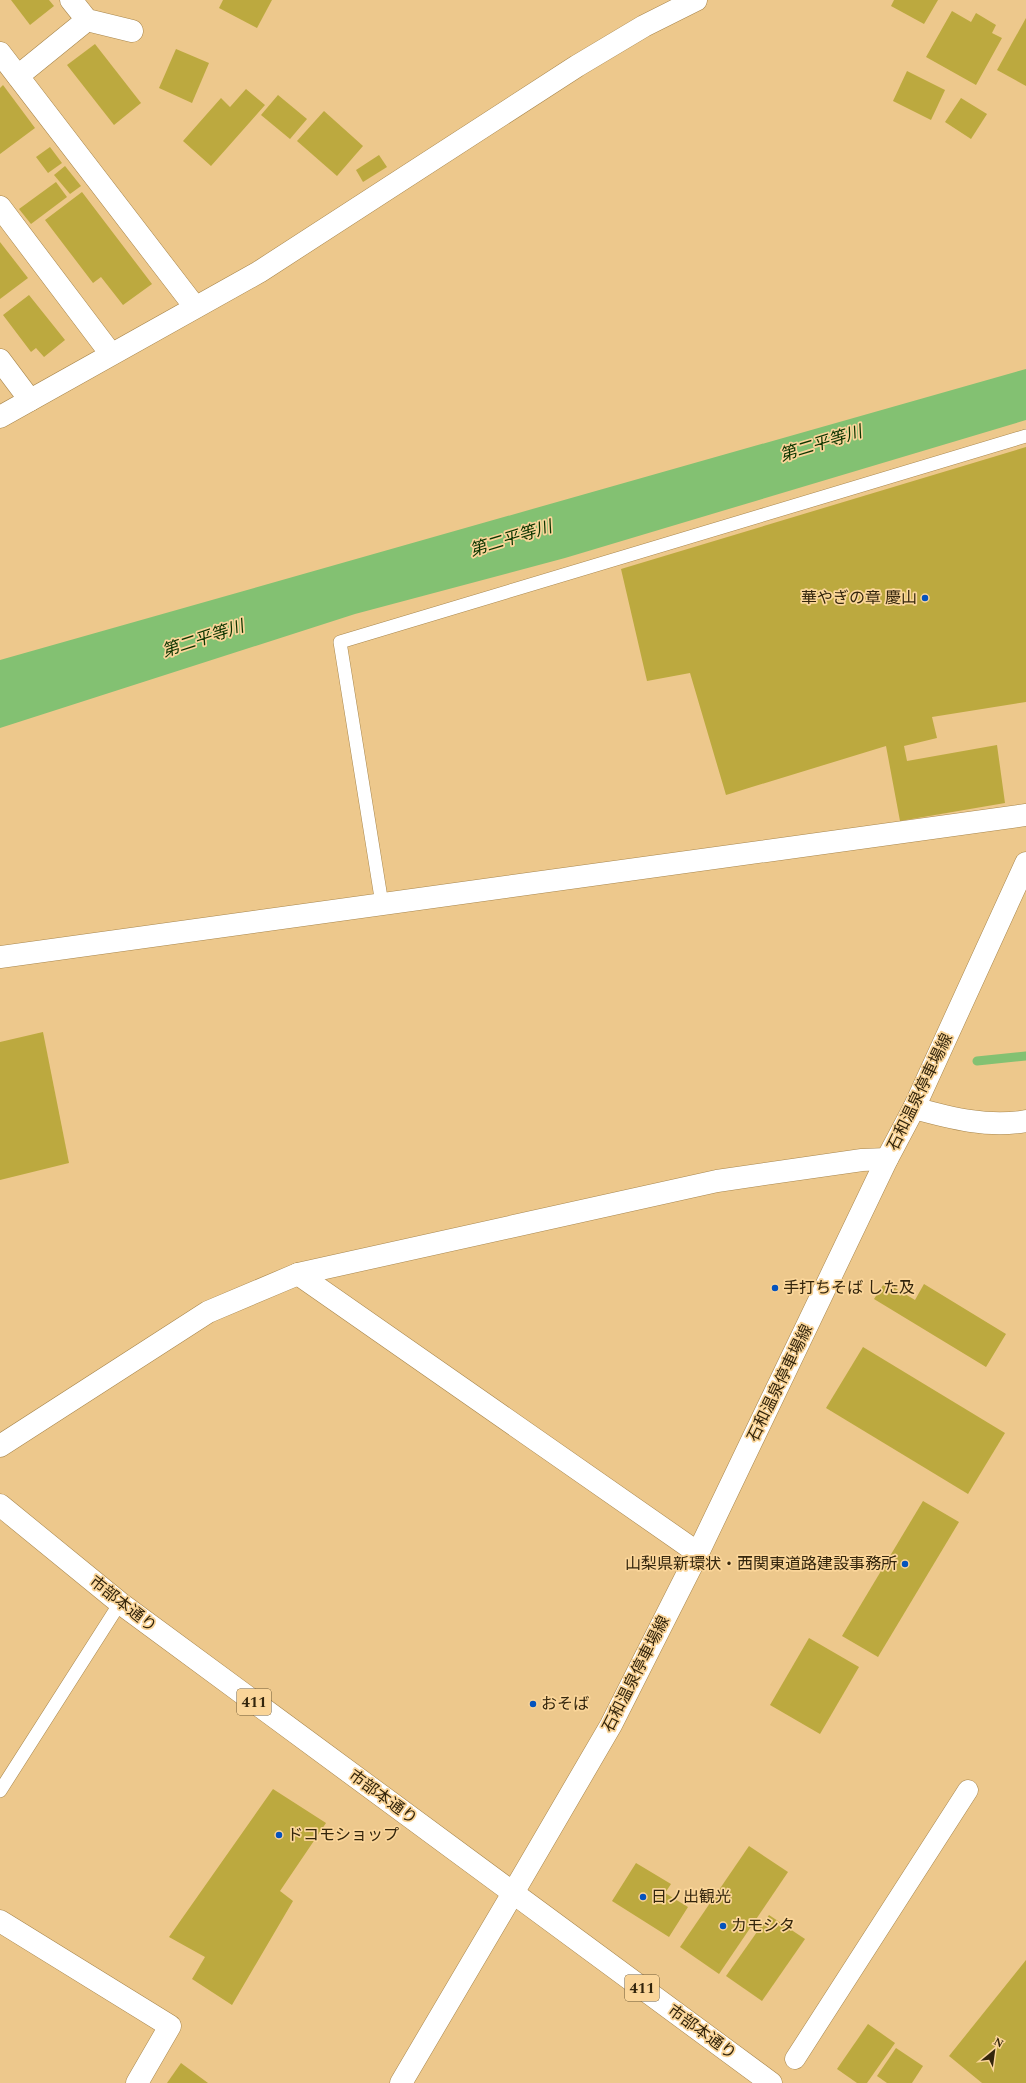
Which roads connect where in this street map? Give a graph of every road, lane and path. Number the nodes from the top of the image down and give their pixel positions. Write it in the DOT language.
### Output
graph roads {
  1 [pos="71,0"];
  2 [pos="696,0"];
  3 [pos="87,20"];
  4 [pos="132,31"];
  5 [pos="0,54"];
  6 [pos="18,76"];
  7 [pos="0,207"];
  8 [pos="195,307"];
  9 [pos="111,354"];
  10 [pos="0,360"];
  11 [pos="30,400"];
  12 [pos="0,417"];
  13 [pos="1026,436"];
  14 [pos="1026,815"];
  15 [pos="1026,863"];
  16 [pos="382,904"];
  17 [pos="0,957"];
  18 [pos="914,1108"];
  19 [pos="1026,1121"];
  20 [pos="888,1159"];
  21 [pos="298,1274"];
  22 [pos="0,1446"];
  23 [pos="0,1505"];
  24 [pos="698,1553"];
  25 [pos="120,1603"];
  26 [pos="968,1790"];
  27 [pos="0,1791"];
  28 [pos="513,1893"];
  29 [pos="0,1921"];
  30 [pos="795,2059"];
  31 [pos="138,2083"];
  32 [pos="401,2083"];
  33 [pos="771,2083"];
  1 -- 3 [label="main road"];
  2 -- 8 [label="main road"];
  3 -- 4 [label="main road"];
  3 -- 6 [label="main road"];
  5 -- 6 [label="main road"];
  6 -- 8 [label="main road"];
  7 -- 9 [label="main road"];
  8 -- 9 [label="main road"];
  9 -- 11 [label="main road"];
  10 -- 11 [label="main road"];
  11 -- 12 [label="main road"];
  13 -- 16 [label="lane"];
  14 -- 16 [label="main road"];
  15 -- 18 [label="main road, 石和温泉停車場線"];
  16 -- 17 [label="main road"];
  18 -- 19 [label="main road"];
  18 -- 20 [label="main road, 石和温泉停車場線"];
  20 -- 21 [label="main road"];
  20 -- 24 [label="main road, 石和温泉停車場線"];
  21 -- 22 [label="main road"];
  21 -- 24 [label="main road"];
  23 -- 25 [label="main road, 市部本通り / 411"];
  24 -- 28 [label="main road, 石和温泉停車場線"];
  25 -- 27 [label="lane"];
  25 -- 28 [label="main road, 市部本通り / 411"];
  26 -- 30 [label="street"];
  28 -- 32 [label="main road, 石和温泉停車場線"];
  28 -- 33 [label="main road, 市部本通り / 411"];
  29 -- 31 [label="main road"];
}
